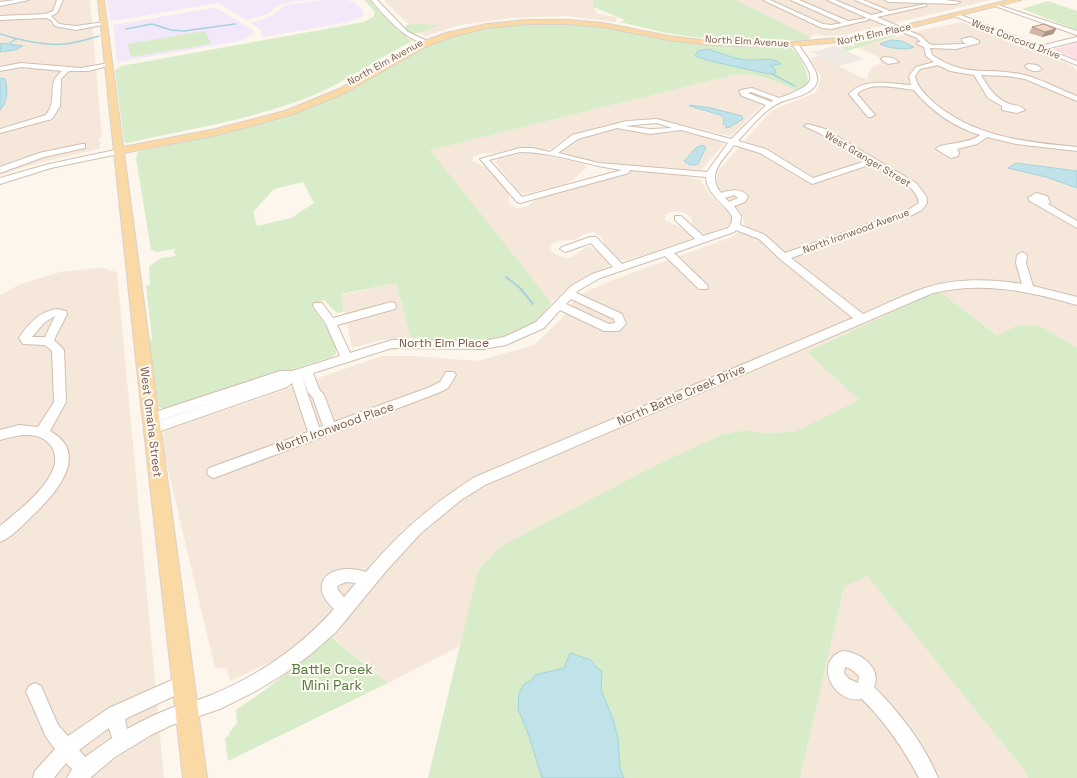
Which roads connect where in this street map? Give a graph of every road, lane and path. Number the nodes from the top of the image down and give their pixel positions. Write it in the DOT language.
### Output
graph roads {
  1 [pos="26,0"];
  2 [pos="60,0"];
  3 [pos="101,0"];
  4 [pos="374,0"];
  5 [pos="766,0"];
  6 [pos="794,0"];
  7 [pos="823,0"];
  8 [pos="830,0"];
  9 [pos="858,0"];
  10 [pos="888,0"];
  11 [pos="1018,0"];
  12 [pos="926,1"];
  13 [pos="956,1"];
  14 [pos="0,4"];
  15 [pos="999,5"];
  16 [pos="909,9"];
  17 [pos="890,13"];
  18 [pos="956,15"];
  19 [pos="47,16"];
  20 [pos="868,18"];
  21 [pos="1,19"];
  22 [pos="104,23"];
  23 [pos="847,23"];
  24 [pos="895,30"];
  25 [pos="1077,32"];
  26 [pos="1077,38"];
  27 [pos="425,42"];
  28 [pos="970,43"];
  29 [pos="795,44"];
  30 [pos="926,46"];
  31 [pos="1041,48"];
  32 [pos="938,63"];
  33 [pos="1077,63"];
  34 [pos="109,65"];
  35 [pos="0,69"];
  36 [pos="71,69"];
  37 [pos="1032,69"];
  38 [pos="977,75"];
  39 [pos="1024,77"];
  40 [pos="916,88"];
  41 [pos="1077,99"];
  42 [pos="778,100"];
  43 [pos="770,104"];
  44 [pos="1006,105"];
  45 [pos="871,115"];
  46 [pos="808,126"];
  47 [pos="0,131"];
  48 [pos="985,134"];
  49 [pos="734,142"];
  50 [pos="82,146"];
  51 [pos="952,147"];
  52 [pos="1077,149"];
  53 [pos="120,151"];
  54 [pos="552,154"];
  55 [pos="873,161"];
  56 [pos="596,164"];
  57 [pos="633,168"];
  58 [pos="0,170"];
  59 [pos="710,175"];
  60 [pos="0,181"];
  61 [pos="566,188"];
  62 [pos="718,197"];
  63 [pos="923,199"];
  64 [pos="1040,203"];
  65 [pos="729,205"];
  66 [pos="678,218"];
  67 [pos="1077,225"];
  68 [pos="736,226"];
  69 [pos="702,240"];
  70 [pos="566,248"];
  71 [pos="667,252"];
  72 [pos="1022,256"];
  73 [pos="783,257"];
  74 [pos="620,268"];
  75 [pos="703,287"];
  76 [pos="1028,287"];
  77 [pos="569,294"];
  78 [pos="1077,301"];
  79 [pos="558,305"];
  80 [pos="318,306"];
  81 [pos="392,306"];
  82 [pos="860,318"];
  83 [pos="331,323"];
  84 [pos="48,341"];
  85 [pos="346,358"];
  86 [pos="298,374"];
  87 [pos="450,375"];
  88 [pos="151,424"];
  89 [pos="330,429"];
  90 [pos="42,433"];
  91 [pos="315,434"];
  92 [pos="0,435"];
  93 [pos="214,472"];
  94 [pos="0,535"];
  95 [pos="368,580"];
  96 [pos="344,609"];
  97 [pos="184,683"];
  98 [pos="864,689"];
  99 [pos="35,692"];
  100 [pos="187,712"];
  101 [pos="115,714"];
  102 [pos="122,742"];
  103 [pos="67,748"];
  104 [pos="80,774"];
  105 [pos="42,778"];
  106 [pos="196,778"];
  107 [pos="929,778"];
  1 -- 14 [label="street"];
  2 -- 19 [label="street"];
  3 -- 22 [label="main road, West Omaha Street"];
  4 -- 27 [label="street"];
  5 -- 23 [label="street"];
  6 -- 23 [label="street"];
  7 -- 20 [label="street"];
  8 -- 20 [label="street"];
  9 -- 17 [label="street"];
  10 -- 12 [label="street"];
  10 -- 16 [label="street"];
  11 -- 15 [label="main road, North Elm Place"];
  12 -- 13 [label="street"];
  12 -- 16 [label="street"];
  15 -- 18 [label="main road, North Elm Place"];
  15 -- 25 [label="street"];
  16 -- 17 [label="street"];
  17 -- 20 [label="street"];
  18 -- 24 [label="main road, North Elm Place"];
  18 -- 31 [label="street, West Concord Drive"];
  19 -- 21 [label="street"];
  19 -- 22 [label="street"];
  20 -- 23 [label="street"];
  20 -- 24 [label="street"];
  22 -- 34 [label="main road, West Omaha Street"];
  24 -- 29 [label="main road, North Elm Place"];
  24 -- 30 [label="street"];
  26 -- 31 [label="street"];
  27 -- 29 [label="main road, North Elm Avenue"];
  27 -- 53 [label="main road, North Elm Avenue"];
  28 -- 30 [label="street"];
  29 -- 42 [label="street"];
  30 -- 32 [label="street"];
  31 -- 33 [label="street, West Concord Drive"];
  32 -- 38 [label="street"];
  32 -- 40 [label="street"];
  34 -- 36 [label="street"];
  34 -- 53 [label="main road, West Omaha Street"];
  35 -- 36 [label="street"];
  36 -- 47 [label="street"];
  37 -- 39 [label="street"];
  38 -- 39 [label="street"];
  38 -- 44 [label="street"];
  39 -- 41 [label="street"];
  40 -- 45 [label="street"];
  40 -- 48 [label="street"];
  42 -- 43 [label="street"];
  42 -- 43 [label="street"];
  43 -- 49 [label="street"];
  46 -- 55 [label="street, West Granger Street"];
  48 -- 51 [label="street"];
  48 -- 52 [label="street"];
  49 -- 54 [label="street"];
  49 -- 55 [label="street"];
  49 -- 59 [label="street"];
  50 -- 58 [label="street"];
  53 -- 60 [label="street"];
  53 -- 88 [label="main road, West Omaha Street"];
  54 -- 56 [label="street"];
  54 -- 61 [label="street"];
  55 -- 63 [label="street, West Granger Street"];
  56 -- 57 [label="street"];
  56 -- 61 [label="street"];
  57 -- 59 [label="street"];
  57 -- 61 [label="street"];
  59 -- 62 [label="street"];
  62 -- 65 [label="street"];
  62 -- 65 [label="street"];
  63 -- 73 [label="street, North Ironwood Avenue"];
  64 -- 67 [label="street"];
  65 -- 68 [label="street"];
  66 -- 69 [label="street"];
  68 -- 69 [label="street, North Elm Place"];
  68 -- 73 [label="street"];
  69 -- 71 [label="street, North Elm Place"];
  70 -- 74 [label="street"];
  71 -- 74 [label="street, North Elm Place"];
  71 -- 75 [label="street"];
  72 -- 76 [label="street"];
  73 -- 82 [label="street"];
  74 -- 77 [label="street, North Elm Place"];
  76 -- 78 [label="street"];
  76 -- 82 [label="street, North Battle Creek Drive"];
  77 -- 79 [label="street, North Elm Place"];
  77 -- 79 [label="street"];
  79 -- 85 [label="street, North Elm Place"];
  80 -- 83 [label="street"];
  81 -- 83 [label="street"];
  82 -- 95 [label="street, North Battle Creek Drive"];
  83 -- 85 [label="street"];
  84 -- 90 [label="street"];
  85 -- 86 [label="street, North Elm Place"];
  86 -- 88 [label="street, North Elm Place"];
  86 -- 89 [label="street"];
  86 -- 91 [label="street"];
  87 -- 89 [label="street, North Ironwood Place"];
  88 -- 97 [label="main road, West Omaha Street"];
  89 -- 91 [label="street, North Ironwood Place"];
  90 -- 92 [label="street"];
  90 -- 94 [label="street"];
  91 -- 93 [label="street, North Ironwood Place"];
  95 -- 96 [label="street, North Battle Creek Drive"];
  95 -- 96 [label="street"];
  96 -- 100 [label="street, North Battle Creek Drive"];
  97 -- 100 [label="main road, West Omaha Street"];
  97 -- 101 [label="street"];
  98 -- 107 [label="street"];
  99 -- 103 [label="street"];
  100 -- 102 [label="street, North Battle Creek Drive"];
  100 -- 106 [label="main road, West Omaha Street"];
  101 -- 102 [label="street"];
  101 -- 103 [label="street"];
  102 -- 104 [label="street, North Battle Creek Drive"];
  103 -- 104 [label="street"];
  103 -- 105 [label="street"];
}
